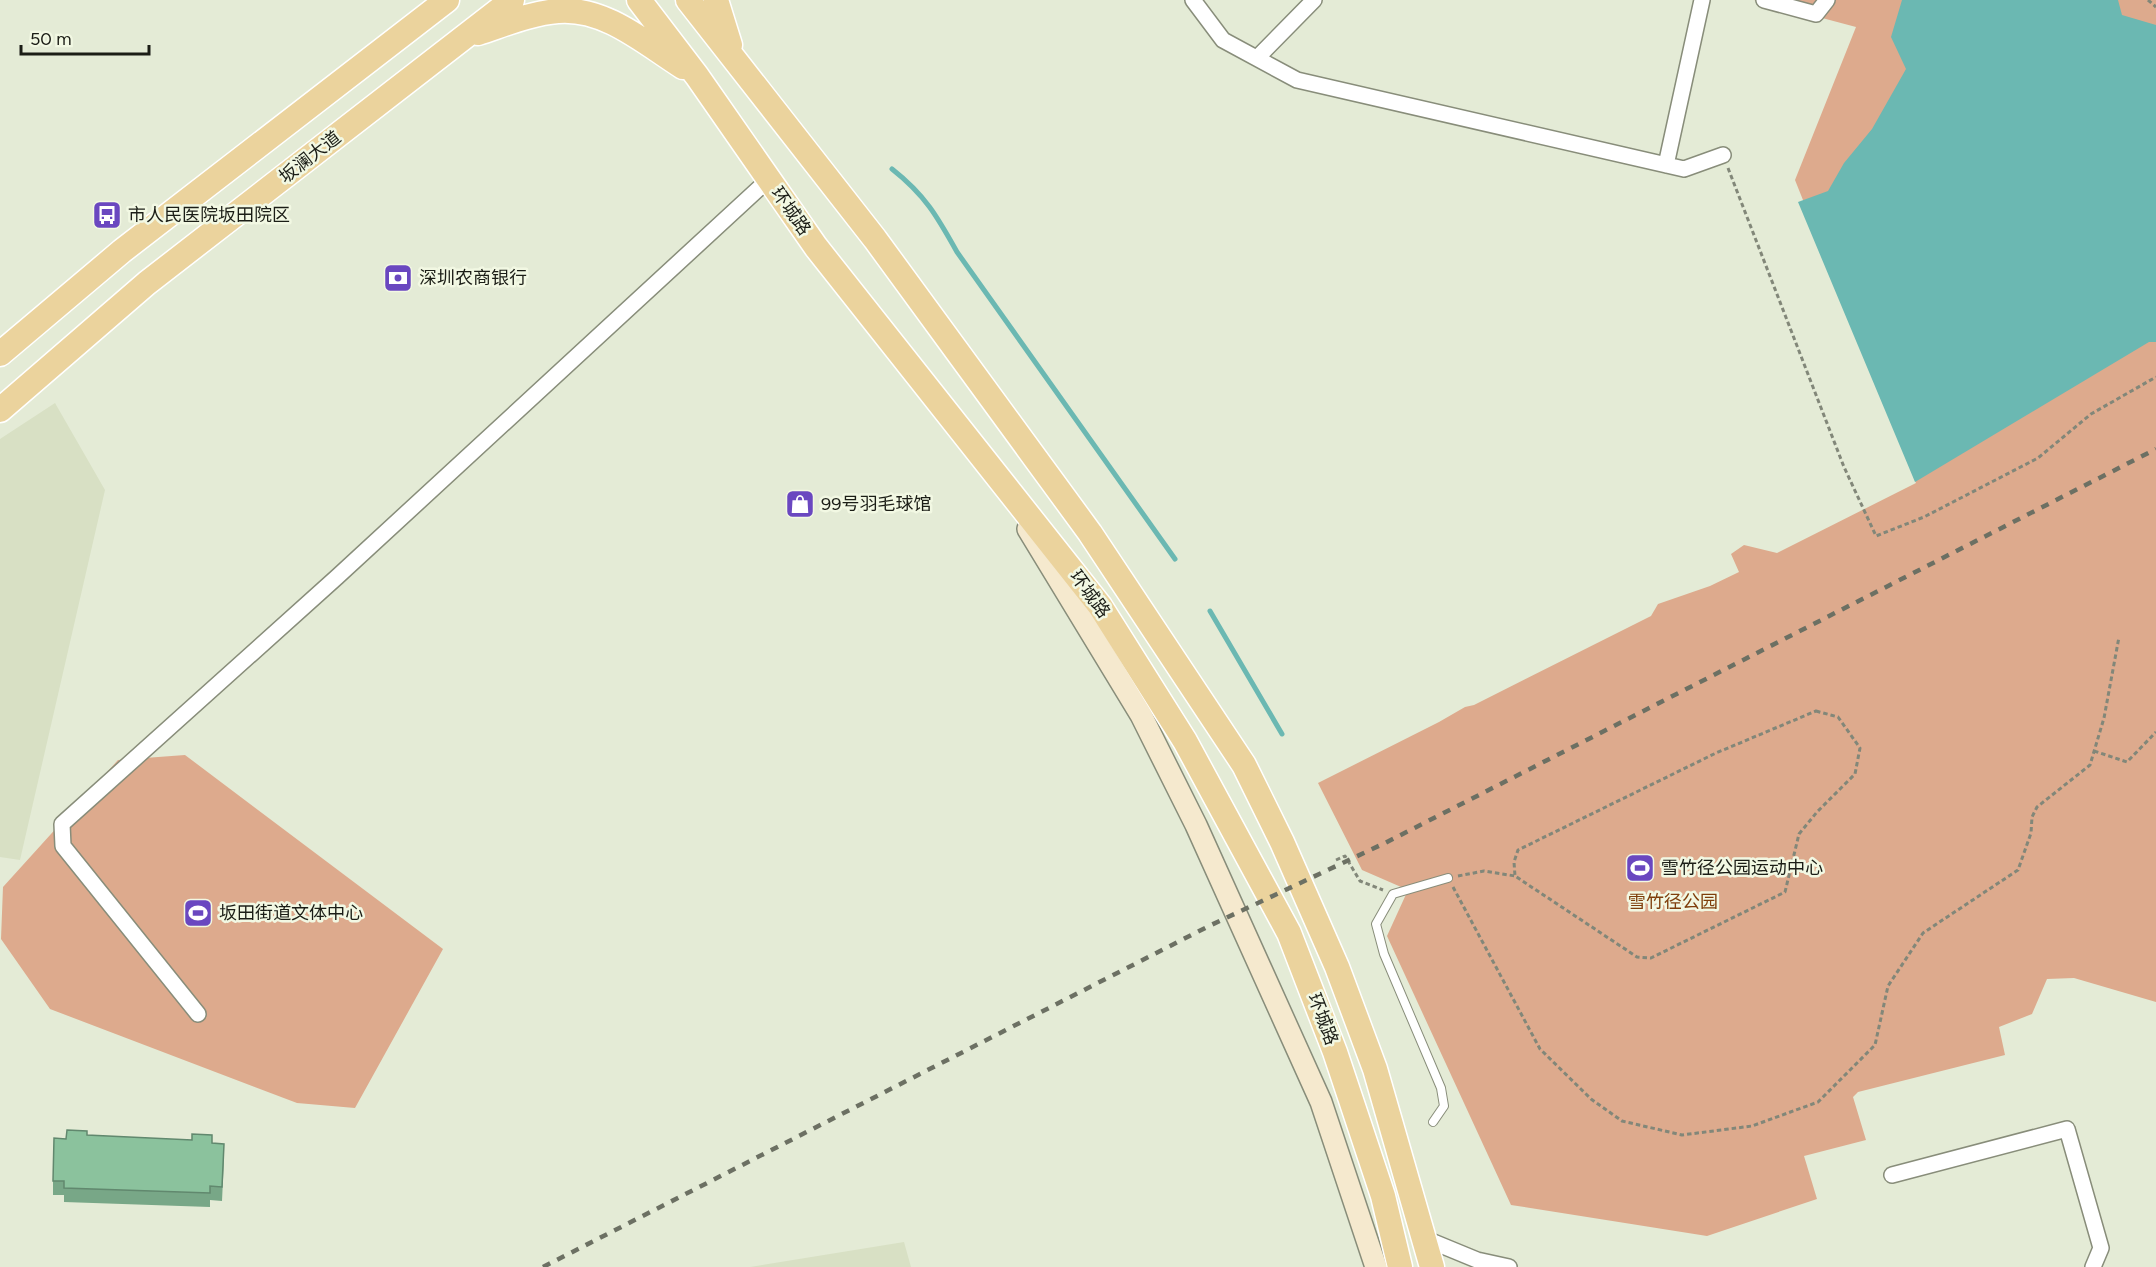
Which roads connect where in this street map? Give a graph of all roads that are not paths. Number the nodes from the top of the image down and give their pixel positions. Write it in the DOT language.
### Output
graph roads {
  1 [pos="447,0"];
  2 [pos="512,0"];
  3 [pos="639,0"];
  4 [pos="688,0"];
  5 [pos="716,0"];
  6 [pos="1192,0"];
  7 [pos="1314,0"];
  8 [pos="1702,0"];
  9 [pos="1764,0"];
  10 [pos="1827,0"];
  11 [pos="467,36"];
  12 [pos="1257,58"];
  13 [pos="735,62"];
  14 [pos="698,76"];
  15 [pos="1723,155"];
  16 [pos="1666,165"];
  17 [pos="769,179"];
  18 [pos="0,354"];
  19 [pos="0,410"];
  20 [pos="982,454"];
  21 [pos="1448,878"];
  22 [pos="198,1014"];
  23 [pos="1433,1122"];
  24 [pos="1892,1175"];
  25 [pos="1426,1239"];
  26 [pos="1376,1267"];
  27 [pos="1400,1267"];
  28 [pos="1432,1267"];
  29 [pos="1509,1267"];
  30 [pos="2093,1267"];
  1 -- 18 [label="main road"];
  2 -- 11 [label="main road, 坂澜大道"];
  3 -- 14 [label="main road, 环城路"];
  4 -- 13 [label="main road, 环城路"];
  5 -- 13 [label="main road"];
  6 -- 12 [label="street"];
  7 -- 12 [label="street"];
  8 -- 16 [label="street"];
  9 -- 10 [label="street"];
  11 -- 14 [label="main road"];
  11 -- 19 [label="main road, 坂澜大道"];
  12 -- 16 [label="street"];
  13 -- 25 [label="main road, 环城路"];
  14 -- 17 [label="main road, 环城路"];
  15 -- 16 [label="street"];
  17 -- 20 [label="main road, 环城路"];
  17 -- 22 [label="street"];
  20 -- 26 [label="main road"];
  20 -- 27 [label="main road, 环城路"];
  21 -- 23 [label="lane"];
  24 -- 30 [label="street"];
  25 -- 28 [label="main road, 环城路"];
  25 -- 29 [label="street"];
}
